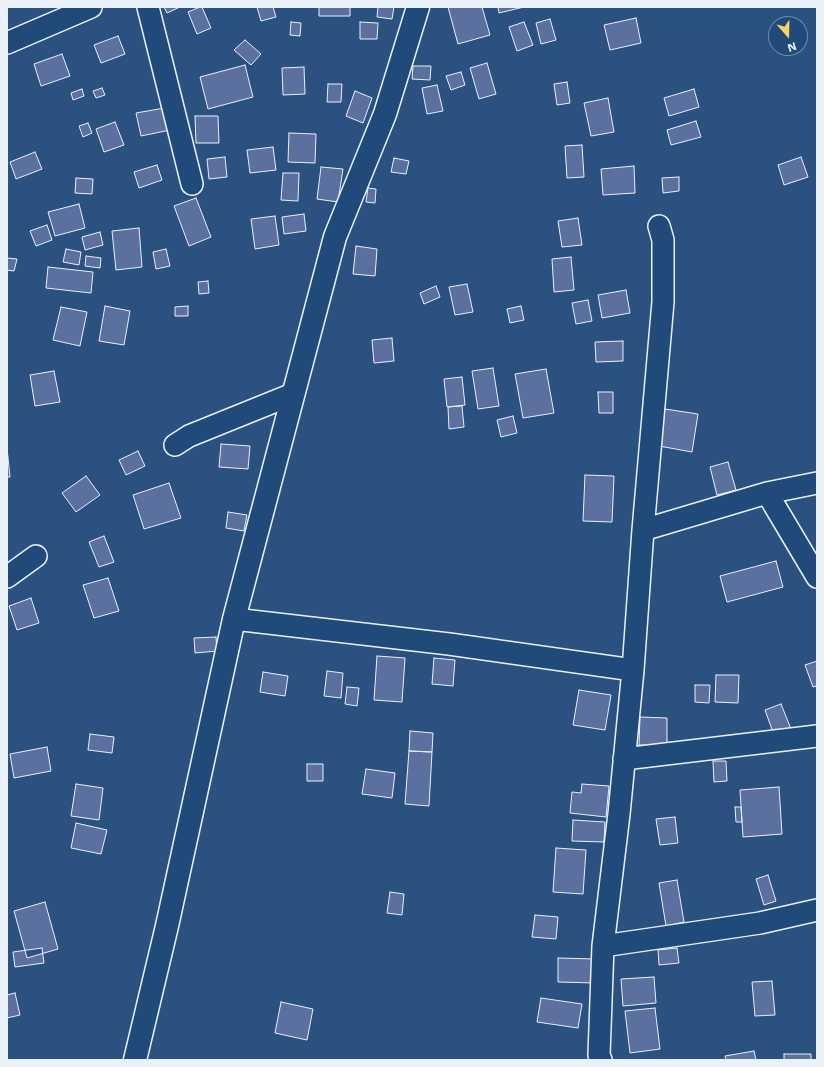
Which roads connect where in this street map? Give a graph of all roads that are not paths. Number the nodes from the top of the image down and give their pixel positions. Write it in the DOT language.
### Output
graph roads {
  1 [pos="92,7"];
  2 [pos="148,7"];
  3 [pos="418,7"];
  4 [pos="7,43"];
  5 [pos="192,184"];
  6 [pos="659,226"];
  7 [pos="293,394"];
  8 [pos="175,445"];
  9 [pos="817,483"];
  10 [pos="767,493"];
  11 [pos="643,530"];
  12 [pos="36,556"];
  13 [pos="817,576"];
  14 [pos="7,577"];
  15 [pos="234,620"];
  16 [pos="633,670"];
  17 [pos="817,736"];
  18 [pos="624,759"];
  19 [pos="817,910"];
  20 [pos="603,946"];
  21 [pos="135,1060"];
  22 [pos="601,1060"];
  1 -- 4 [label="street"];
  2 -- 5 [label="street"];
  3 -- 7 [label="street"];
  6 -- 11 [label="street"];
  7 -- 8 [label="street"];
  7 -- 15 [label="street"];
  9 -- 10 [label="street"];
  10 -- 11 [label="street"];
  10 -- 13 [label="street"];
  11 -- 16 [label="street"];
  12 -- 14 [label="street"];
  15 -- 16 [label="street"];
  15 -- 21 [label="street"];
  16 -- 18 [label="street"];
  17 -- 18 [label="street"];
  18 -- 20 [label="street"];
  19 -- 20 [label="street"];
  20 -- 22 [label="street"];
}
